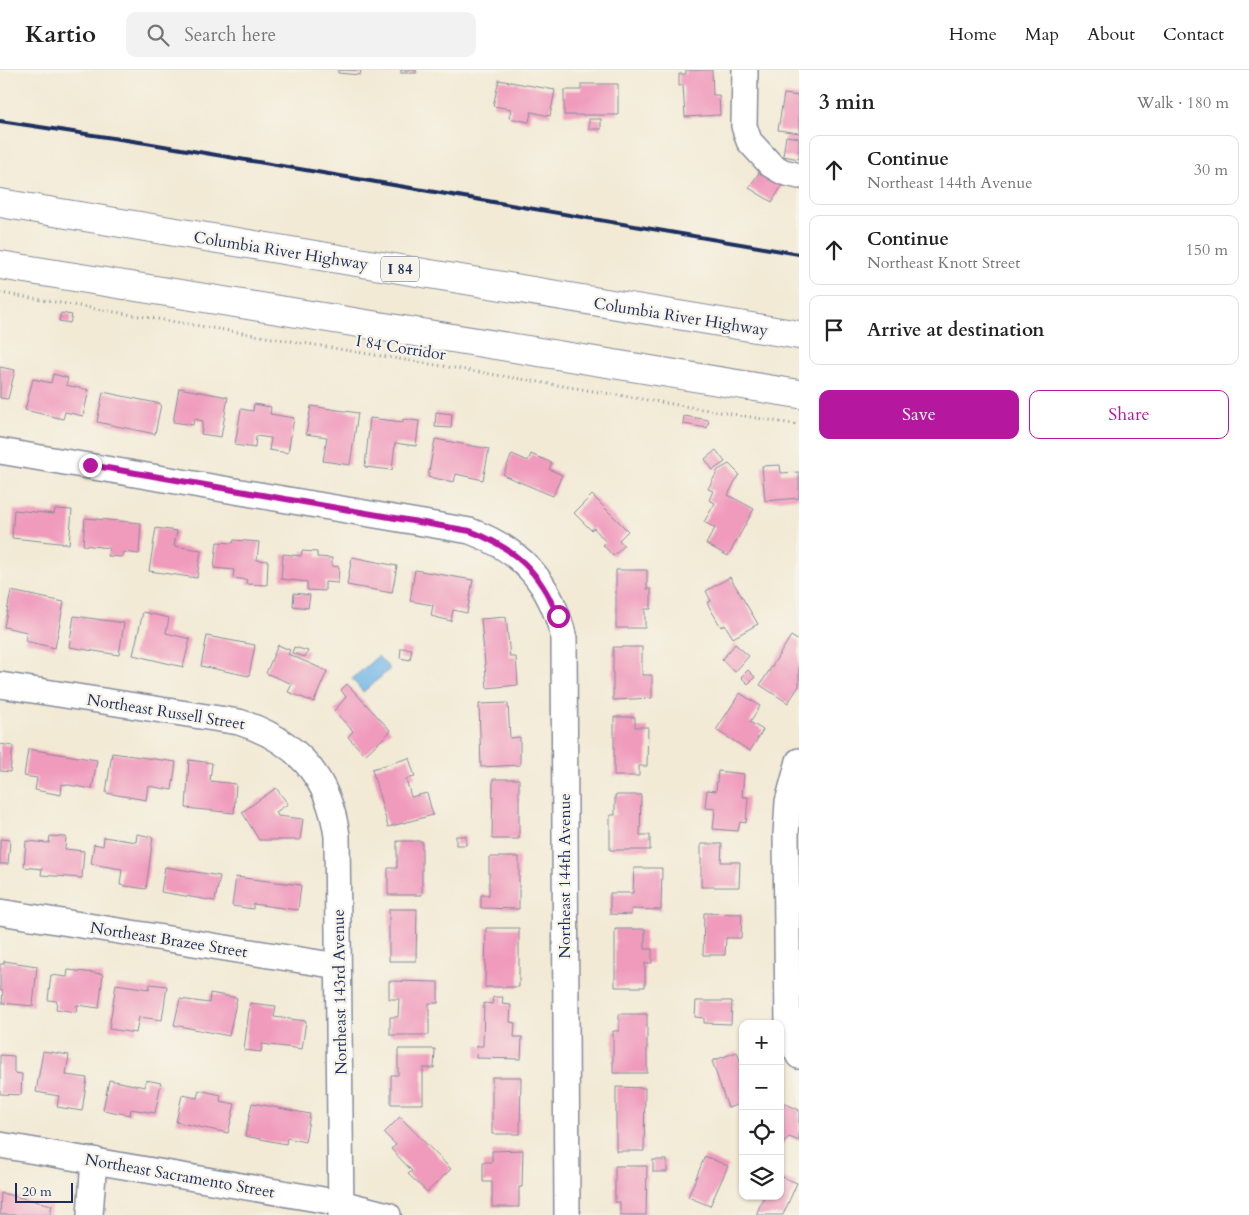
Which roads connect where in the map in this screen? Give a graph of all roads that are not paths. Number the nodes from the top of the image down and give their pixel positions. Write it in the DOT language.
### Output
graph roads {
  1 [pos="746,70"];
  2 [pos="799,176"];
  3 [pos="0,203"];
  4 [pos="0,265"];
  5 [pos="799,335"];
  6 [pos="799,394"];
  7 [pos="0,451"];
  8 [pos="0,684"];
  9 [pos="799,761"];
  10 [pos="314,773"];
  11 [pos="0,912"];
  12 [pos="338,966"];
  13 [pos="799,1056"];
  14 [pos="0,1145"];
  15 [pos="94,1160"];
  16 [pos="341,1209"];
  17 [pos="90,1215"];
  18 [pos="388,1215"];
  19 [pos="567,1215"];
  1 -- 2 [label="street"];
  3 -- 5 [label="highway, Columbia River Highway / I 84"];
  4 -- 6 [label="highway"];
  7 -- 19 [label="street, Northeast 144th Avenue"];
  8 -- 10 [label="street, Northeast Russell Street"];
  9 -- 13 [label="street"];
  10 -- 12 [label="street, Northeast 143rd Avenue"];
  11 -- 12 [label="street, Northeast Brazee Street"];
  12 -- 16 [label="street, Northeast 143rd Avenue"];
  14 -- 15 [label="street, Northeast Sacramento Street"];
  15 -- 16 [label="street, Northeast Sacramento Street"];
  15 -- 17 [label="street"];
  16 -- 18 [label="street, Northeast Sacramento Street"];
}
